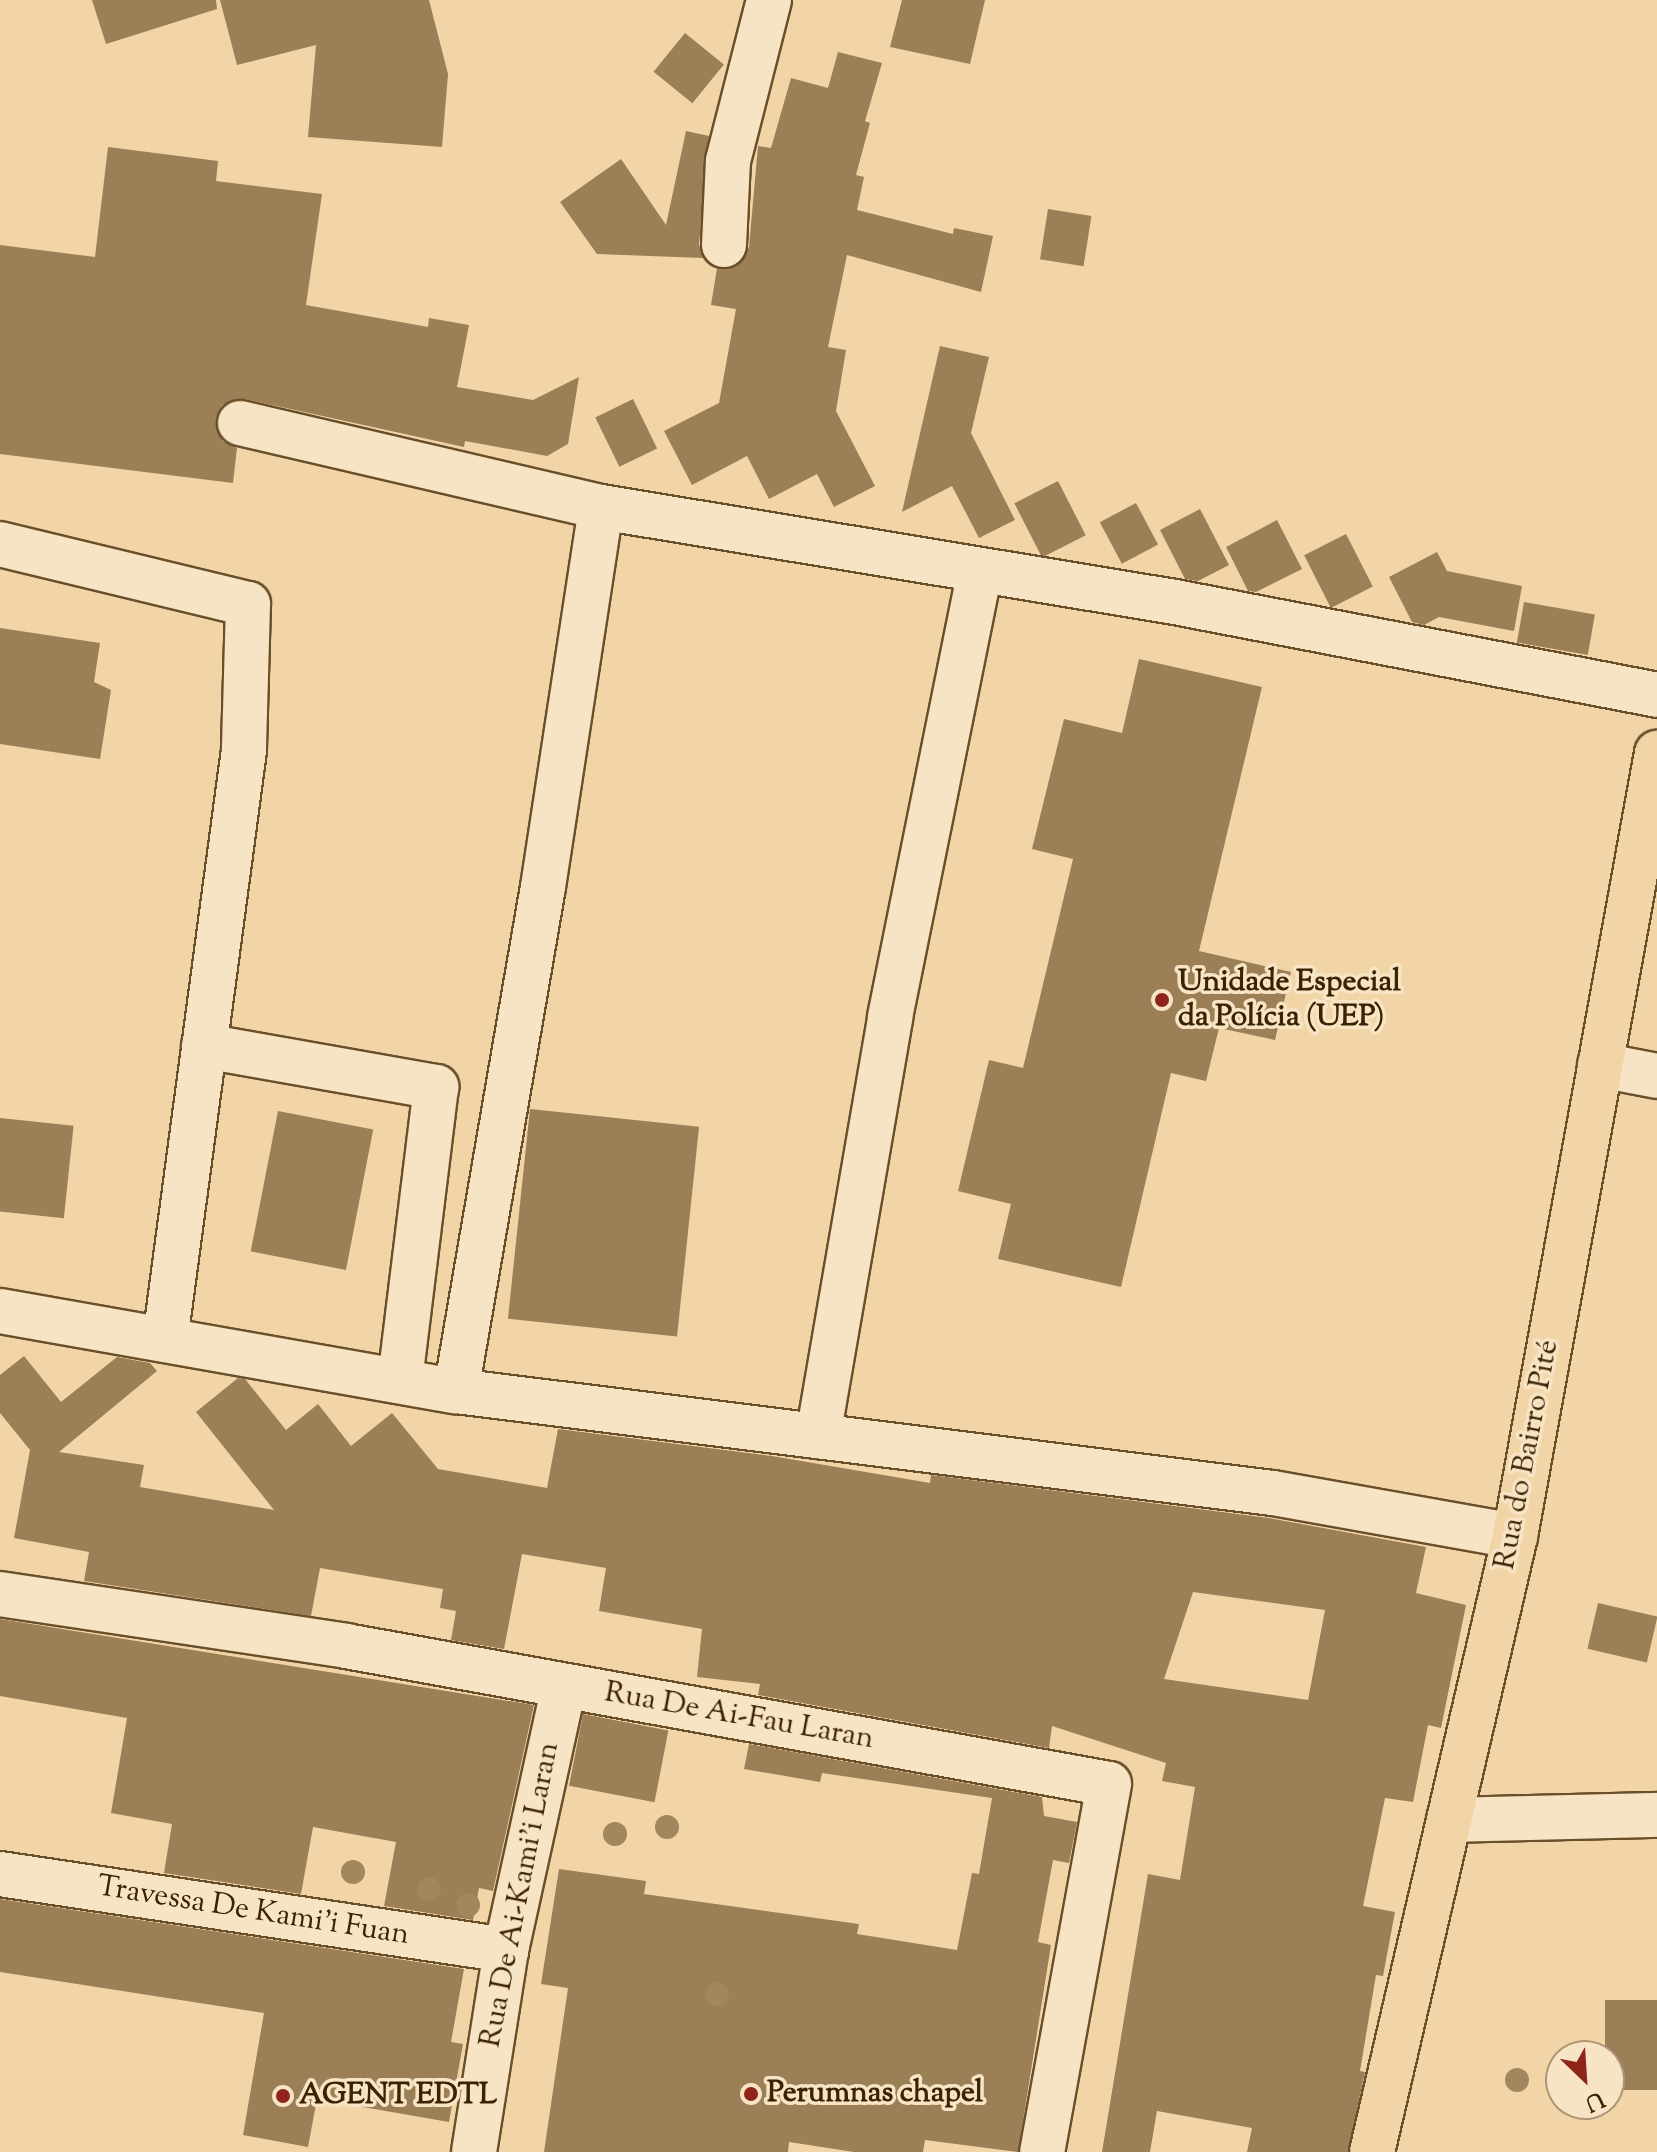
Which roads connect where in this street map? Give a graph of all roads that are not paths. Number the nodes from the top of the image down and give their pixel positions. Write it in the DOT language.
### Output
graph roads {
  1 [pos="769,0"];
  2 [pos="724,245"];
  3 [pos="240,423"];
  4 [pos="601,507"];
  5 [pos="0,544"];
  6 [pos="980,572"];
  7 [pos="1657,695"];
  8 [pos="1657,753"];
  9 [pos="204,1046"];
  10 [pos="1600,1065"];
  11 [pos="1657,1076"];
  12 [pos="0,1311"];
  13 [pos="165,1340"];
  14 [pos="400,1381"];
  15 [pos="456,1391"];
  16 [pos="818,1436"];
  17 [pos="1515,1536"];
  18 [pos="0,1594"];
  19 [pos="564,1686"];
  20 [pos="1657,1815"];
  21 [pos="1449,1820"];
  22 [pos="0,1874"];
  23 [pos="506,1950"];
  24 [pos="474,2152"];
  25 [pos="1042,2152"];
  26 [pos="1372,2152"];
  1 -- 2 [label="street"];
  3 -- 4 [label="street"];
  4 -- 6 [label="street"];
  4 -- 15 [label="street"];
  5 -- 9 [label="street"];
  6 -- 7 [label="street"];
  6 -- 16 [label="street"];
  8 -- 10 [label="main road, Rua do Bairro Pité"];
  9 -- 13 [label="street"];
  9 -- 14 [label="street"];
  10 -- 11 [label="street"];
  10 -- 17 [label="main road, Rua do Bairro Pité"];
  12 -- 13 [label="street"];
  13 -- 14 [label="street"];
  14 -- 15 [label="street"];
  15 -- 16 [label="street"];
  16 -- 17 [label="street"];
  17 -- 21 [label="main road, Rua do Bairro Pité"];
  18 -- 19 [label="street, Rua De Ai-Fau Laran"];
  19 -- 23 [label="street, Rua De Ai-Kami’i Laran"];
  19 -- 25 [label="street, Rua De Ai-Fau Laran"];
  20 -- 21 [label="street"];
  21 -- 26 [label="main road, Rua do Bairro Pité"];
  22 -- 23 [label="street, Travessa De Kami’i Fuan"];
  23 -- 24 [label="street, Rua De Ai-Kami’i Laran"];
}
